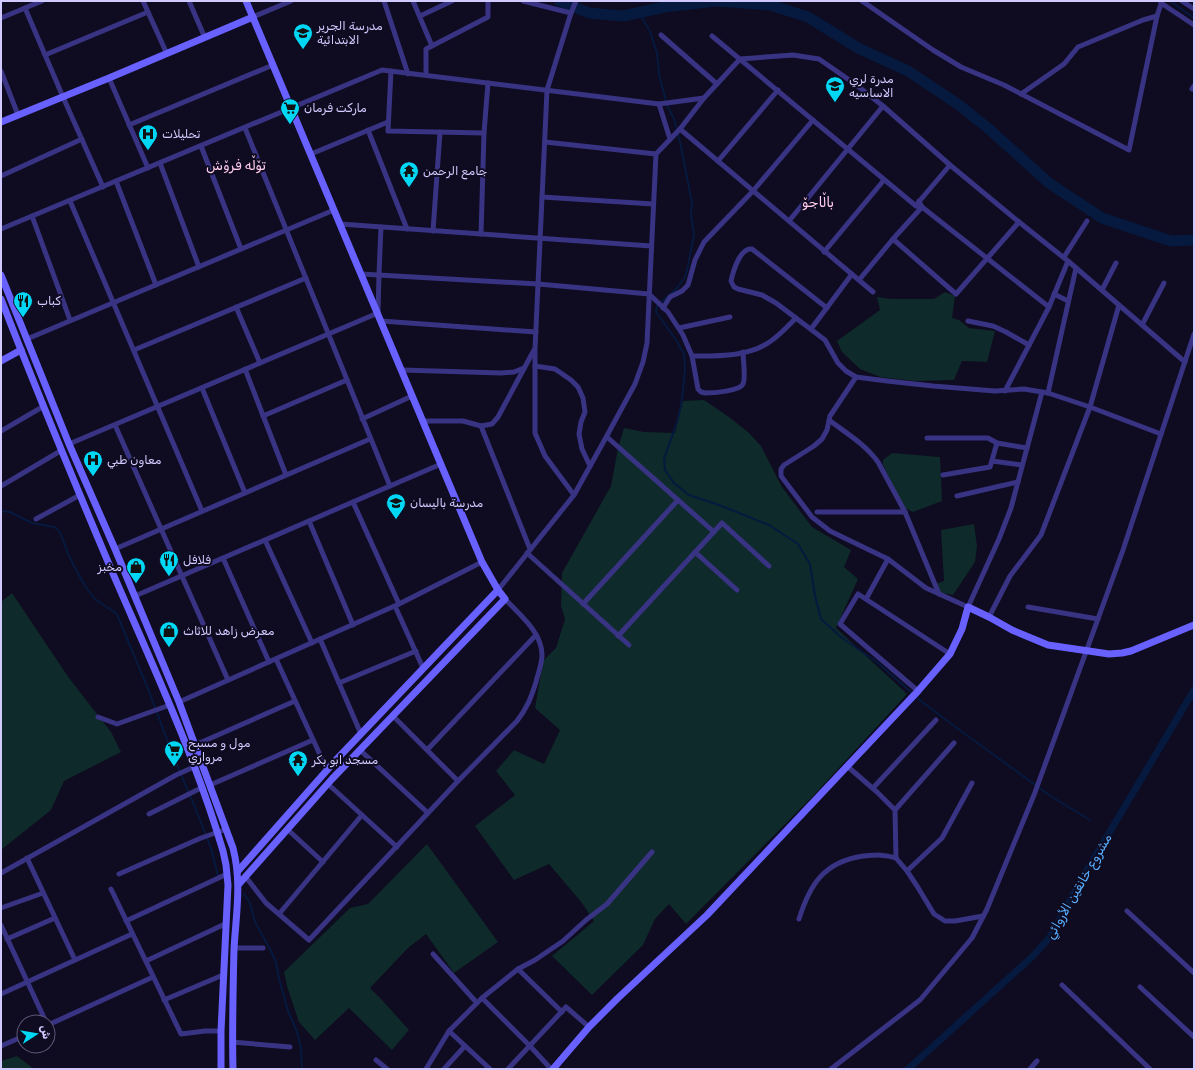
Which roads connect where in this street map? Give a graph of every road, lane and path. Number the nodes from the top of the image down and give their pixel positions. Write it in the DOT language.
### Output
graph roads {
  1 [pos="42,1"];
  2 [pos="143,1"];
  3 [pos="189,1"];
  4 [pos="246,1"];
  5 [pos="291,1"];
  6 [pos="384,1"];
  7 [pos="413,1"];
  8 [pos="452,1"];
  9 [pos="488,1"];
  10 [pos="523,1"];
  11 [pos="576,1"];
  12 [pos="862,1"];
  13 [pos="1182,1"];
  14 [pos="1162,2"];
  15 [pos="25,8"];
  16 [pos="1194,9"];
  17 [pos="148,12"];
  18 [pos="571,13"];
  19 [pos="420,16"];
  20 [pos="1157,16"];
  21 [pos="253,17"];
  22 [pos="1,18"];
  23 [pos="1194,25"];
  24 [pos="661,35"];
  25 [pos="712,36"];
  26 [pos="205,38"];
  27 [pos="432,46"];
  28 [pos="45,54"];
  29 [pos="167,54"];
  30 [pos="740,59"];
  31 [pos="273,65"];
  32 [pos="1,71"];
  33 [pos="391,71"];
  34 [pos="408,74"];
  35 [pos="426,75"];
  36 [pos="109,78"];
  37 [pos="488,83"];
  38 [pos="717,84"];
  39 [pos="547,90"];
  40 [pos="778,90"];
  41 [pos="1021,94"];
  42 [pos="63,97"];
  43 [pos="704,98"];
  44 [pos="659,104"];
  45 [pos="883,106"];
  46 [pos="291,108"];
  47 [pos="18,115"];
  48 [pos="813,120"];
  49 [pos="1,122"];
  50 [pos="388,122"];
  51 [pos="129,125"];
  52 [pos="245,128"];
  53 [pos="680,129"];
  54 [pos="368,130"];
  55 [pos="440,132"];
  56 [pos="484,133"];
  57 [pos="82,139"];
  58 [pos="670,139"];
  59 [pos="545,142"];
  60 [pos="201,146"];
  61 [pos="848,149"];
  62 [pos="311,154"];
  63 [pos="656,154"];
  64 [pos="718,161"];
  65 [pos="160,163"];
  66 [pos="950,165"];
  67 [pos="148,168"];
  68 [pos="1,176"];
  69 [pos="884,180"];
  70 [pos="116,182"];
  71 [pos="103,187"];
  72 [pos="753,191"];
  73 [pos="542,196"];
  74 [pos="70,201"];
  75 [pos="653,204"];
  76 [pos="918,204"];
  77 [pos="922,207"];
  78 [pos="334,210"];
  79 [pos="32,216"];
  80 [pos="789,221"];
  81 [pos="1087,221"];
  82 [pos="1019,222"];
  83 [pos="340,224"];
  84 [pos="381,227"];
  85 [pos="407,229"];
  86 [pos="1,230"];
  87 [pos="287,230"];
  88 [pos="433,231"];
  89 [pos="481,234"];
  90 [pos="540,238"];
  91 [pos="893,239"];
  92 [pos="651,246"];
  93 [pos="241,249"];
  94 [pos="824,252"];
  95 [pos="1064,258"];
  96 [pos="987,259"];
  97 [pos="1068,261"];
  98 [pos="1116,263"];
  99 [pos="199,267"];
  100 [pos="1076,268"];
  101 [pos="361,274"];
  102 [pos="378,274"];
  103 [pos="852,274"];
  104 [pos="1,275"];
  105 [pos="306,278"];
  106 [pos="859,280"];
  107 [pos="1164,283"];
  108 [pos="538,284"];
  109 [pos="156,285"];
  110 [pos="1102,290"];
  111 [pos="873,292"];
  112 [pos="649,294"];
  113 [pos="1054,294"];
  114 [pos="1,299"];
  115 [pos="1068,301"];
  116 [pos="114,302"];
  117 [pos="1119,305"];
  118 [pos="236,307"];
  119 [pos="1049,307"];
  120 [pos="663,308"];
  121 [pos="827,308"];
  122 [pos="378,313"];
  123 [pos="730,316"];
  124 [pos="796,318"];
  125 [pos="70,320"];
  126 [pos="968,321"];
  127 [pos="381,322"];
  128 [pos="1142,325"];
  129 [pos="679,328"];
  130 [pos="811,329"];
  131 [pos="536,332"];
  132 [pos="329,334"];
  133 [pos="1194,334"];
  134 [pos="27,339"];
  135 [pos="1029,345"];
  136 [pos="535,349"];
  137 [pos="21,350"];
  138 [pos="134,350"];
  139 [pos="743,352"];
  140 [pos="692,356"];
  141 [pos="1,362"];
  142 [pos="1185,362"];
  143 [pos="260,363"];
  144 [pos="535,366"];
  145 [pos="524,368"];
  146 [pos="245,369"];
  147 [pos="402,370"];
  148 [pos="856,376"];
  149 [pos="347,380"];
  150 [pos="202,388"];
  151 [pos="1005,391"];
  152 [pos="1045,392"];
  153 [pos="412,396"];
  154 [pos="44,406"];
  155 [pos="158,407"];
  156 [pos="1090,407"];
  157 [pos="263,416"];
  158 [pos="362,418"];
  159 [pos="829,420"];
  160 [pos="423,421"];
  161 [pos="115,425"];
  162 [pos="481,426"];
  163 [pos="1,431"];
  164 [pos="1161,434"];
  165 [pos="607,437"];
  166 [pos="927,438"];
  167 [pos="370,439"];
  168 [pos="997,443"];
  169 [pos="69,444"];
  170 [pos="1027,448"];
  171 [pos="62,450"];
  172 [pos="992,461"];
  173 [pos="441,464"];
  174 [pos="1022,465"];
  175 [pos="590,466"];
  176 [pos="286,475"];
  177 [pos="943,475"];
  178 [pos="83,477"];
  179 [pos="74,481"];
  180 [pos="1018,482"];
  181 [pos="1,486"];
  182 [pos="390,486"];
  183 [pos="245,492"];
  184 [pos="80,495"];
  185 [pos="574,495"];
  186 [pos="957,496"];
  187 [pos="678,500"];
  188 [pos="353,502"];
  189 [pos="202,511"];
  190 [pos="817,512"];
  191 [pos="905,512"];
  192 [pos="36,519"];
  193 [pos="309,521"];
  194 [pos="161,529"];
  195 [pos="714,532"];
  196 [pos="265,540"];
  197 [pos="115,549"];
  198 [pos="528,551"];
  199 [pos="695,552"];
  200 [pos="223,558"];
  201 [pos="888,559"];
  202 [pos="482,562"];
  203 [pos="769,566"];
  204 [pos="181,576"];
  205 [pos="498,590"];
  206 [pos="737,590"];
  207 [pos="939,594"];
  208 [pos="135,596"];
  209 [pos="506,599"];
  210 [pos="866,599"];
  211 [pos="583,604"];
  212 [pos="397,605"];
  213 [pos="968,607"];
  214 [pos="1028,607"];
  215 [pos="989,617"];
  216 [pos="1098,619"];
  217 [pos="353,625"];
  218 [pos="1194,625"];
  219 [pos="536,635"];
  220 [pos="618,636"];
  221 [pos="320,639"];
  222 [pos="312,643"];
  223 [pos="629,645"];
  224 [pos="1086,650"];
  225 [pos="416,651"];
  226 [pos="950,654"];
  227 [pos="161,658"];
  228 [pos="276,659"];
  229 [pos="269,662"];
  230 [pos="152,663"];
  231 [pos="423,668"];
  232 [pos="228,680"];
  233 [pos="339,683"];
  234 [pos="402,691"];
  235 [pos="918,691"];
  236 [pos="409,698"];
  237 [pos="296,701"];
  238 [pos="179,702"];
  239 [pos="170,704"];
  240 [pos="393,716"];
  241 [pos="98,717"];
  242 [pos="936,720"];
  243 [pos="361,734"];
  244 [pos="313,740"];
  245 [pos="954,743"];
  246 [pos="196,745"];
  247 [pos="360,750"];
  248 [pos="427,750"];
  249 [pos="336,760"];
  250 [pos="847,766"];
  251 [pos="194,767"];
  252 [pos="344,767"];
  253 [pos="327,770"];
  254 [pos="458,781"];
  255 [pos="972,783"];
  256 [pos="328,784"];
  257 [pos="210,785"];
  258 [pos="202,788"];
  259 [pos="873,788"];
  260 [pos="895,810"];
  261 [pos="290,813"];
  262 [pos="428,813"];
  263 [pos="148,814"];
  264 [pos="362,815"];
  265 [pos="296,819"];
  266 [pos="288,829"];
  267 [pos="227,830"];
  268 [pos="214,834"];
  269 [pos="397,847"];
  270 [pos="652,852"];
  271 [pos="27,858"];
  272 [pos="896,858"];
  273 [pos="323,862"];
  274 [pos="238,871"];
  275 [pos="907,871"];
  276 [pos="1,873"];
  277 [pos="119,874"];
  278 [pos="227,874"];
  279 [pos="245,876"];
  280 [pos="239,884"];
  281 [pos="111,889"];
  282 [pos="43,893"];
  283 [pos="1,908"];
  284 [pos="1127,911"];
  285 [pos="279,914"];
  286 [pos="983,916"];
  287 [pos="55,918"];
  288 [pos="799,919"];
  289 [pos="126,921"];
  290 [pos="225,924"];
  291 [pos="1,925"];
  292 [pos="132,934"];
  293 [pos="7,939"];
  294 [pos="234,948"];
  295 [pos="263,948"];
  296 [pos="433,954"];
  297 [pos="75,960"];
  298 [pos="146,962"];
  299 [pos="518,969"];
  300 [pos="1194,974"];
  301 [pos="223,975"];
  302 [pos="153,977"];
  303 [pos="27,982"];
  304 [pos="1062,985"];
  305 [pos="1140,987"];
  306 [pos="1,994"];
  307 [pos="482,998"];
  308 [pos="164,1000"];
  309 [pos="477,1003"];
  310 [pos="562,1012"];
  311 [pos="42,1014"];
  312 [pos="56,1021"];
  313 [pos="589,1027"];
  314 [pos="221,1031"];
  315 [pos="232,1031"];
  316 [pos="449,1031"];
  317 [pos="1194,1037"];
  318 [pos="16,1039"];
  319 [pos="232,1042"];
  320 [pos="1,1046"];
  321 [pos="290,1046"];
  322 [pos="465,1046"];
  323 [pos="530,1046"];
  324 [pos="376,1060"];
  325 [pos="1037,1061"];
  326 [pos="221,1069"];
  327 [pos="233,1069"];
  328 [pos="387,1069"];
  329 [pos="426,1069"];
  330 [pos="444,1069"];
  331 [pos="490,1069"];
  332 [pos="508,1069"];
  333 [pos="552,1069"];
  334 [pos="831,1069"];
  335 [pos="1030,1069"];
  336 [pos="1150,1069"];
  1 -- 15 [label="street"];
  2 -- 17 [label="street"];
  3 -- 26 [label="street"];
  4 -- 21 [label="street"];
  5 -- 21 [label="street"];
  6 -- 34 [label="street"];
  7 -- 19 [label="street"];
  8 -- 19 [label="street"];
  9 -- 27 [label="street"];
  10 -- 18 [label="street"];
  11 -- 18 [label="street"];
  12 -- 41 [label="street"];
  13 -- 16 [label="street"];
  14 -- 20 [label="street"];
  14 -- 23 [label="street"];
  15 -- 22 [label="street"];
  15 -- 28 [label="street"];
  17 -- 28 [label="street"];
  17 -- 29 [label="street"];
  18 -- 39 [label="street"];
  19 -- 27 [label="street"];
  20 -- 41 [label="street"];
  20 -- 41 [label="street"];
  21 -- 26 [label="street"];
  21 -- 31 [label="street"];
  24 -- 38 [label="street"];
  25 -- 30 [label="street"];
  26 -- 29 [label="street"];
  27 -- 35 [label="street"];
  28 -- 42 [label="street"];
  29 -- 36 [label="street"];
  30 -- 38 [label="street"];
  30 -- 40 [label="street"];
  30 -- 45 [label="street"];
  31 -- 46 [label="street"];
  31 -- 51 [label="street"];
  32 -- 47 [label="street"];
  33 -- 34 [label="street"];
  33 -- 46 [label="street"];
  33 -- 50 [label="street"];
  34 -- 35 [label="street"];
  35 -- 37 [label="street"];
  36 -- 42 [label="street"];
  36 -- 51 [label="street"];
  37 -- 39 [label="street"];
  37 -- 56 [label="street"];
  38 -- 43 [label="street"];
  39 -- 44 [label="street"];
  39 -- 59 [label="street"];
  40 -- 48 [label="street"];
  40 -- 64 [label="street"];
  42 -- 47 [label="street"];
  42 -- 57 [label="street"];
  43 -- 44 [label="street"];
  43 -- 53 [label="street"];
  44 -- 58 [label="street"];
  45 -- 61 [label="street"];
  45 -- 66 [label="street"];
  46 -- 52 [label="street"];
  46 -- 62 [label="street"];
  47 -- 49 [label="street"];
  48 -- 61 [label="street"];
  48 -- 72 [label="street"];
  50 -- 54 [label="street"];
  50 -- 55 [label="street"];
  51 -- 67 [label="street"];
  52 -- 60 [label="street"];
  52 -- 87 [label="street"];
  53 -- 58 [label="street"];
  53 -- 64 [label="street"];
  54 -- 62 [label="street"];
  54 -- 85 [label="street"];
  55 -- 56 [label="street"];
  55 -- 88 [label="street"];
  56 -- 89 [label="street"];
  57 -- 68 [label="street"];
  57 -- 71 [label="street"];
  58 -- 63 [label="street"];
  59 -- 63 [label="street"];
  59 -- 73 [label="street"];
  60 -- 65 [label="street"];
  60 -- 93 [label="street"];
  61 -- 69 [label="street"];
  61 -- 80 [label="street"];
  62 -- 78 [label="street"];
  63 -- 75 [label="street"];
  64 -- 72 [label="street"];
  65 -- 67 [label="street"];
  65 -- 99 [label="street"];
  66 -- 76 [label="street"];
  66 -- 82 [label="street"];
  67 -- 70 [label="street"];
  69 -- 76 [label="street"];
  69 -- 94 [label="street"];
  70 -- 71 [label="street"];
  70 -- 109 [label="street"];
  71 -- 74 [label="street"];
  72 -- 80 [label="street"];
  72 -- 120 [label="street"];
  73 -- 75 [label="street"];
  73 -- 90 [label="street"];
  74 -- 79 [label="street"];
  74 -- 116 [label="street"];
  75 -- 92 [label="street"];
  76 -- 77 [label="street"];
  77 -- 91 [label="street"];
  77 -- 96 [label="street"];
  78 -- 83 [label="street"];
  78 -- 87 [label="street"];
  79 -- 86 [label="street"];
  79 -- 125 [label="street"];
  80 -- 94 [label="street"];
  81 -- 95 [label="street"];
  82 -- 95 [label="street"];
  82 -- 96 [label="street"];
  83 -- 84 [label="street"];
  83 -- 101 [label="street"];
  84 -- 85 [label="street"];
  84 -- 102 [label="street"];
  85 -- 88 [label="street"];
  87 -- 93 [label="street"];
  87 -- 105 [label="street"];
  88 -- 89 [label="street"];
  89 -- 90 [label="street"];
  90 -- 92 [label="street"];
  90 -- 108 [label="street"];
  91 -- 96 [label="street"];
  91 -- 106 [label="street"];
  92 -- 112 [label="street"];
  93 -- 99 [label="street"];
  94 -- 103 [label="street"];
  95 -- 97 [label="street"];
  96 -- 119 [label="street"];
  97 -- 100 [label="street"];
  97 -- 113 [label="street"];
  98 -- 110 [label="street"];
  99 -- 109 [label="street"];
  100 -- 110 [label="street"];
  100 -- 115 [label="street"];
  101 -- 102 [label="street"];
  101 -- 122 [label="street"];
  102 -- 108 [label="street"];
  102 -- 122 [label="street"];
  103 -- 106 [label="street"];
  103 -- 121 [label="street"];
  104 -- 134 [label="street"];
  105 -- 118 [label="street"];
  105 -- 132 [label="street"];
  106 -- 111 [label="street"];
  107 -- 128 [label="street"];
  108 -- 112 [label="street"];
  108 -- 131 [label="street"];
  109 -- 116 [label="street"];
  110 -- 117 [label="street"];
  112 -- 120 [label="street"];
  112 -- 165 [label="street"];
  113 -- 115 [label="street"];
  113 -- 119 [label="street"];
  114 -- 137 [label="street"];
  115 -- 152 [label="street"];
  116 -- 125 [label="street"];
  116 -- 138 [label="street"];
  117 -- 128 [label="street"];
  117 -- 156 [label="street"];
  118 -- 138 [label="street"];
  118 -- 143 [label="street"];
  119 -- 135 [label="street"];
  120 -- 129 [label="street"];
  121 -- 124 [label="street"];
  121 -- 130 [label="street"];
  122 -- 127 [label="street"];
  122 -- 132 [label="street"];
  123 -- 129 [label="street"];
  124 -- 130 [label="street"];
  124 -- 139 [label="street"];
  125 -- 134 [label="street"];
  126 -- 135 [label="street"];
  127 -- 131 [label="street"];
  127 -- 147 [label="street"];
  128 -- 142 [label="street"];
  129 -- 140 [label="street"];
  130 -- 148 [label="street"];
  131 -- 136 [label="street"];
  132 -- 143 [label="street"];
  132 -- 149 [label="street"];
  133 -- 142 [label="street"];
  134 -- 169 [label="street"];
  135 -- 151 [label="street"];
  136 -- 144 [label="street"];
  136 -- 145 [label="street"];
  137 -- 141 [label="street"];
  137 -- 154 [label="street"];
  138 -- 155 [label="street"];
  139 -- 140 [label="street"];
  139 -- 140 [label="street"];
  142 -- 164 [label="street"];
  143 -- 146 [label="street"];
  144 -- 175 [label="street"];
  144 -- 185 [label="street"];
  145 -- 147 [label="street"];
  145 -- 162 [label="street"];
  146 -- 150 [label="street"];
  146 -- 157 [label="street"];
  147 -- 153 [label="street"];
  148 -- 151 [label="street"];
  148 -- 159 [label="street"];
  149 -- 157 [label="street"];
  149 -- 158 [label="street"];
  150 -- 155 [label="street"];
  150 -- 183 [label="street"];
  151 -- 152 [label="street"];
  152 -- 156 [label="street"];
  152 -- 170 [label="street"];
  153 -- 158 [label="street"];
  153 -- 160 [label="street"];
  154 -- 163 [label="street"];
  154 -- 171 [label="street"];
  155 -- 161 [label="street"];
  155 -- 189 [label="street"];
  156 -- 164 [label="street"];
  156 -- 215 [label="street"];
  157 -- 176 [label="street"];
  158 -- 167 [label="street"];
  159 -- 191 [label="street"];
  159 -- 201 [label="street"];
  160 -- 162 [label="street"];
  160 -- 173 [label="street"];
  161 -- 169 [label="street"];
  161 -- 194 [label="street"];
  162 -- 198 [label="street"];
  164 -- 216 [label="street"];
  165 -- 175 [label="street"];
  165 -- 187 [label="street"];
  166 -- 168 [label="street"];
  167 -- 176 [label="street"];
  167 -- 182 [label="street"];
  168 -- 170 [label="street"];
  168 -- 172 [label="street"];
  169 -- 178 [label="street"];
  170 -- 174 [label="street"];
  171 -- 179 [label="street"];
  171 -- 181 [label="street"];
  172 -- 174 [label="street"];
  172 -- 177 [label="street"];
  173 -- 182 [label="street"];
  173 -- 202 [label="street"];
  174 -- 180 [label="street"];
  175 -- 185 [label="street"];
  176 -- 183 [label="street"];
  178 -- 179 [label="street"];
  178 -- 197 [label="street"];
  179 -- 184 [label="street"];
  180 -- 186 [label="street"];
  180 -- 213 [label="street"];
  182 -- 188 [label="street"];
  183 -- 189 [label="street"];
  184 -- 192 [label="street"];
  184 -- 230 [label="street"];
  185 -- 198 [label="street"];
  187 -- 195 [label="street"];
  187 -- 211 [label="street"];
  188 -- 193 [label="street"];
  188 -- 212 [label="street"];
  189 -- 194 [label="street"];
  190 -- 191 [label="street"];
  191 -- 207 [label="street"];
  193 -- 196 [label="street"];
  193 -- 217 [label="street"];
  194 -- 197 [label="street"];
  194 -- 204 [label="street"];
  195 -- 199 [label="street"];
  195 -- 203 [label="street"];
  196 -- 200 [label="street"];
  196 -- 222 [label="street"];
  197 -- 208 [label="street"];
  198 -- 205 [label="street"];
  198 -- 211 [label="street"];
  199 -- 206 [label="street"];
  199 -- 220 [label="street"];
  200 -- 204 [label="street"];
  200 -- 229 [label="street"];
  201 -- 207 [label="street"];
  201 -- 210 [label="street"];
  202 -- 205 [label="street"];
  202 -- 212 [label="street"];
  204 -- 208 [label="street"];
  204 -- 232 [label="street"];
  205 -- 209 [label="street"];
  205 -- 231 [label="street"];
  207 -- 213 [label="street"];
  208 -- 227 [label="street"];
  209 -- 219 [label="street"];
  209 -- 236 [label="street"];
  210 -- 226 [label="street"];
  210 -- 235 [label="street"];
  211 -- 220 [label="street"];
  212 -- 217 [label="street"];
  212 -- 225 [label="street"];
  213 -- 215 [label="street"];
  213 -- 226 [label="street"];
  214 -- 216 [label="street"];
  215 -- 224 [label="street"];
  216 -- 224 [label="street"];
  217 -- 221 [label="street"];
  218 -- 224 [label="street"];
  219 -- 248 [label="street"];
  219 -- 254 [label="street"];
  220 -- 223 [label="street"];
  221 -- 222 [label="street"];
  221 -- 233 [label="street"];
  222 -- 228 [label="street"];
  224 -- 286 [label="street"];
  225 -- 231 [label="street"];
  225 -- 233 [label="street"];
  226 -- 235 [label="street"];
  227 -- 230 [label="street"];
  227 -- 238 [label="street"];
  228 -- 229 [label="street"];
  228 -- 237 [label="street"];
  229 -- 232 [label="street"];
  230 -- 239 [label="street"];
  231 -- 234 [label="street"];
  232 -- 238 [label="street"];
  233 -- 243 [label="street"];
  234 -- 236 [label="street"];
  234 -- 243 [label="street"];
  235 -- 250 [label="street"];
  236 -- 240 [label="street"];
  237 -- 244 [label="street"];
  237 -- 246 [label="street"];
  238 -- 246 [label="street"];
  239 -- 241 [label="street"];
  239 -- 251 [label="street"];
  240 -- 247 [label="street"];
  240 -- 248 [label="street"];
  242 -- 259 [label="street"];
  243 -- 249 [label="street"];
  244 -- 253 [label="street"];
  244 -- 257 [label="street"];
  245 -- 260 [label="street"];
  246 -- 257 [label="street"];
  247 -- 252 [label="street"];
  247 -- 262 [label="street"];
  248 -- 254 [label="street"];
  249 -- 252 [label="street"];
  249 -- 253 [label="street"];
  250 -- 259 [label="street"];
  250 -- 313 [label="street"];
  251 -- 258 [label="street"];
  251 -- 271 [label="street"];
  252 -- 256 [label="street"];
  253 -- 261 [label="street"];
  254 -- 262 [label="street"];
  255 -- 275 [label="street"];
  256 -- 264 [label="street"];
  256 -- 265 [label="street"];
  257 -- 267 [label="street"];
  258 -- 263 [label="street"];
  258 -- 268 [label="street"];
  259 -- 260 [label="street"];
  260 -- 272 [label="street"];
  261 -- 265 [label="street"];
  261 -- 274 [label="street"];
  262 -- 269 [label="street"];
  264 -- 269 [label="street"];
  264 -- 273 [label="street"];
  265 -- 266 [label="street"];
  266 -- 273 [label="street"];
  266 -- 279 [label="street"];
  267 -- 268 [label="street"];
  267 -- 274 [label="street"];
  268 -- 277 [label="street"];
  268 -- 278 [label="street"];
  269 -- 285 [label="street"];
  270 -- 299 [label="street"];
  271 -- 276 [label="street"];
  271 -- 282 [label="street"];
  272 -- 275 [label="street"];
  272 -- 288 [label="street"];
  273 -- 285 [label="street"];
  274 -- 280 [label="street"];
  275 -- 286 [label="street"];
  278 -- 289 [label="street"];
  278 -- 290 [label="street"];
  279 -- 280 [label="street"];
  279 -- 285 [label="street"];
  280 -- 294 [label="street"];
  281 -- 289 [label="street"];
  282 -- 283 [label="street"];
  282 -- 287 [label="street"];
  284 -- 300 [label="street"];
  286 -- 334 [label="street"];
  287 -- 293 [label="street"];
  287 -- 297 [label="street"];
  289 -- 292 [label="street"];
  290 -- 298 [label="street"];
  290 -- 301 [label="street"];
  291 -- 293 [label="street"];
  292 -- 297 [label="street"];
  292 -- 298 [label="street"];
  293 -- 303 [label="street"];
  294 -- 295 [label="street"];
  294 -- 315 [label="street"];
  296 -- 309 [label="street"];
  297 -- 303 [label="street"];
  298 -- 302 [label="street"];
  299 -- 307 [label="street"];
  299 -- 310 [label="street"];
  301 -- 308 [label="street"];
  301 -- 314 [label="street"];
  302 -- 308 [label="street"];
  302 -- 312 [label="street"];
  303 -- 306 [label="street"];
  303 -- 311 [label="street"];
  304 -- 336 [label="street"];
  305 -- 317 [label="street"];
  307 -- 309 [label="street"];
  307 -- 323 [label="street"];
  308 -- 314 [label="street"];
  309 -- 316 [label="street"];
  310 -- 313 [label="street"];
  310 -- 323 [label="street"];
  313 -- 333 [label="street"];
  314 -- 315 [label="street"];
  314 -- 326 [label="street"];
  315 -- 319 [label="street"];
  316 -- 322 [label="street"];
  316 -- 329 [label="street"];
  318 -- 320 [label="street"];
  319 -- 321 [label="street"];
  319 -- 327 [label="street"];
  322 -- 330 [label="street"];
  322 -- 331 [label="street"];
  323 -- 332 [label="street"];
  323 -- 333 [label="street"];
  324 -- 328 [label="street"];
  325 -- 335 [label="street"];
}
